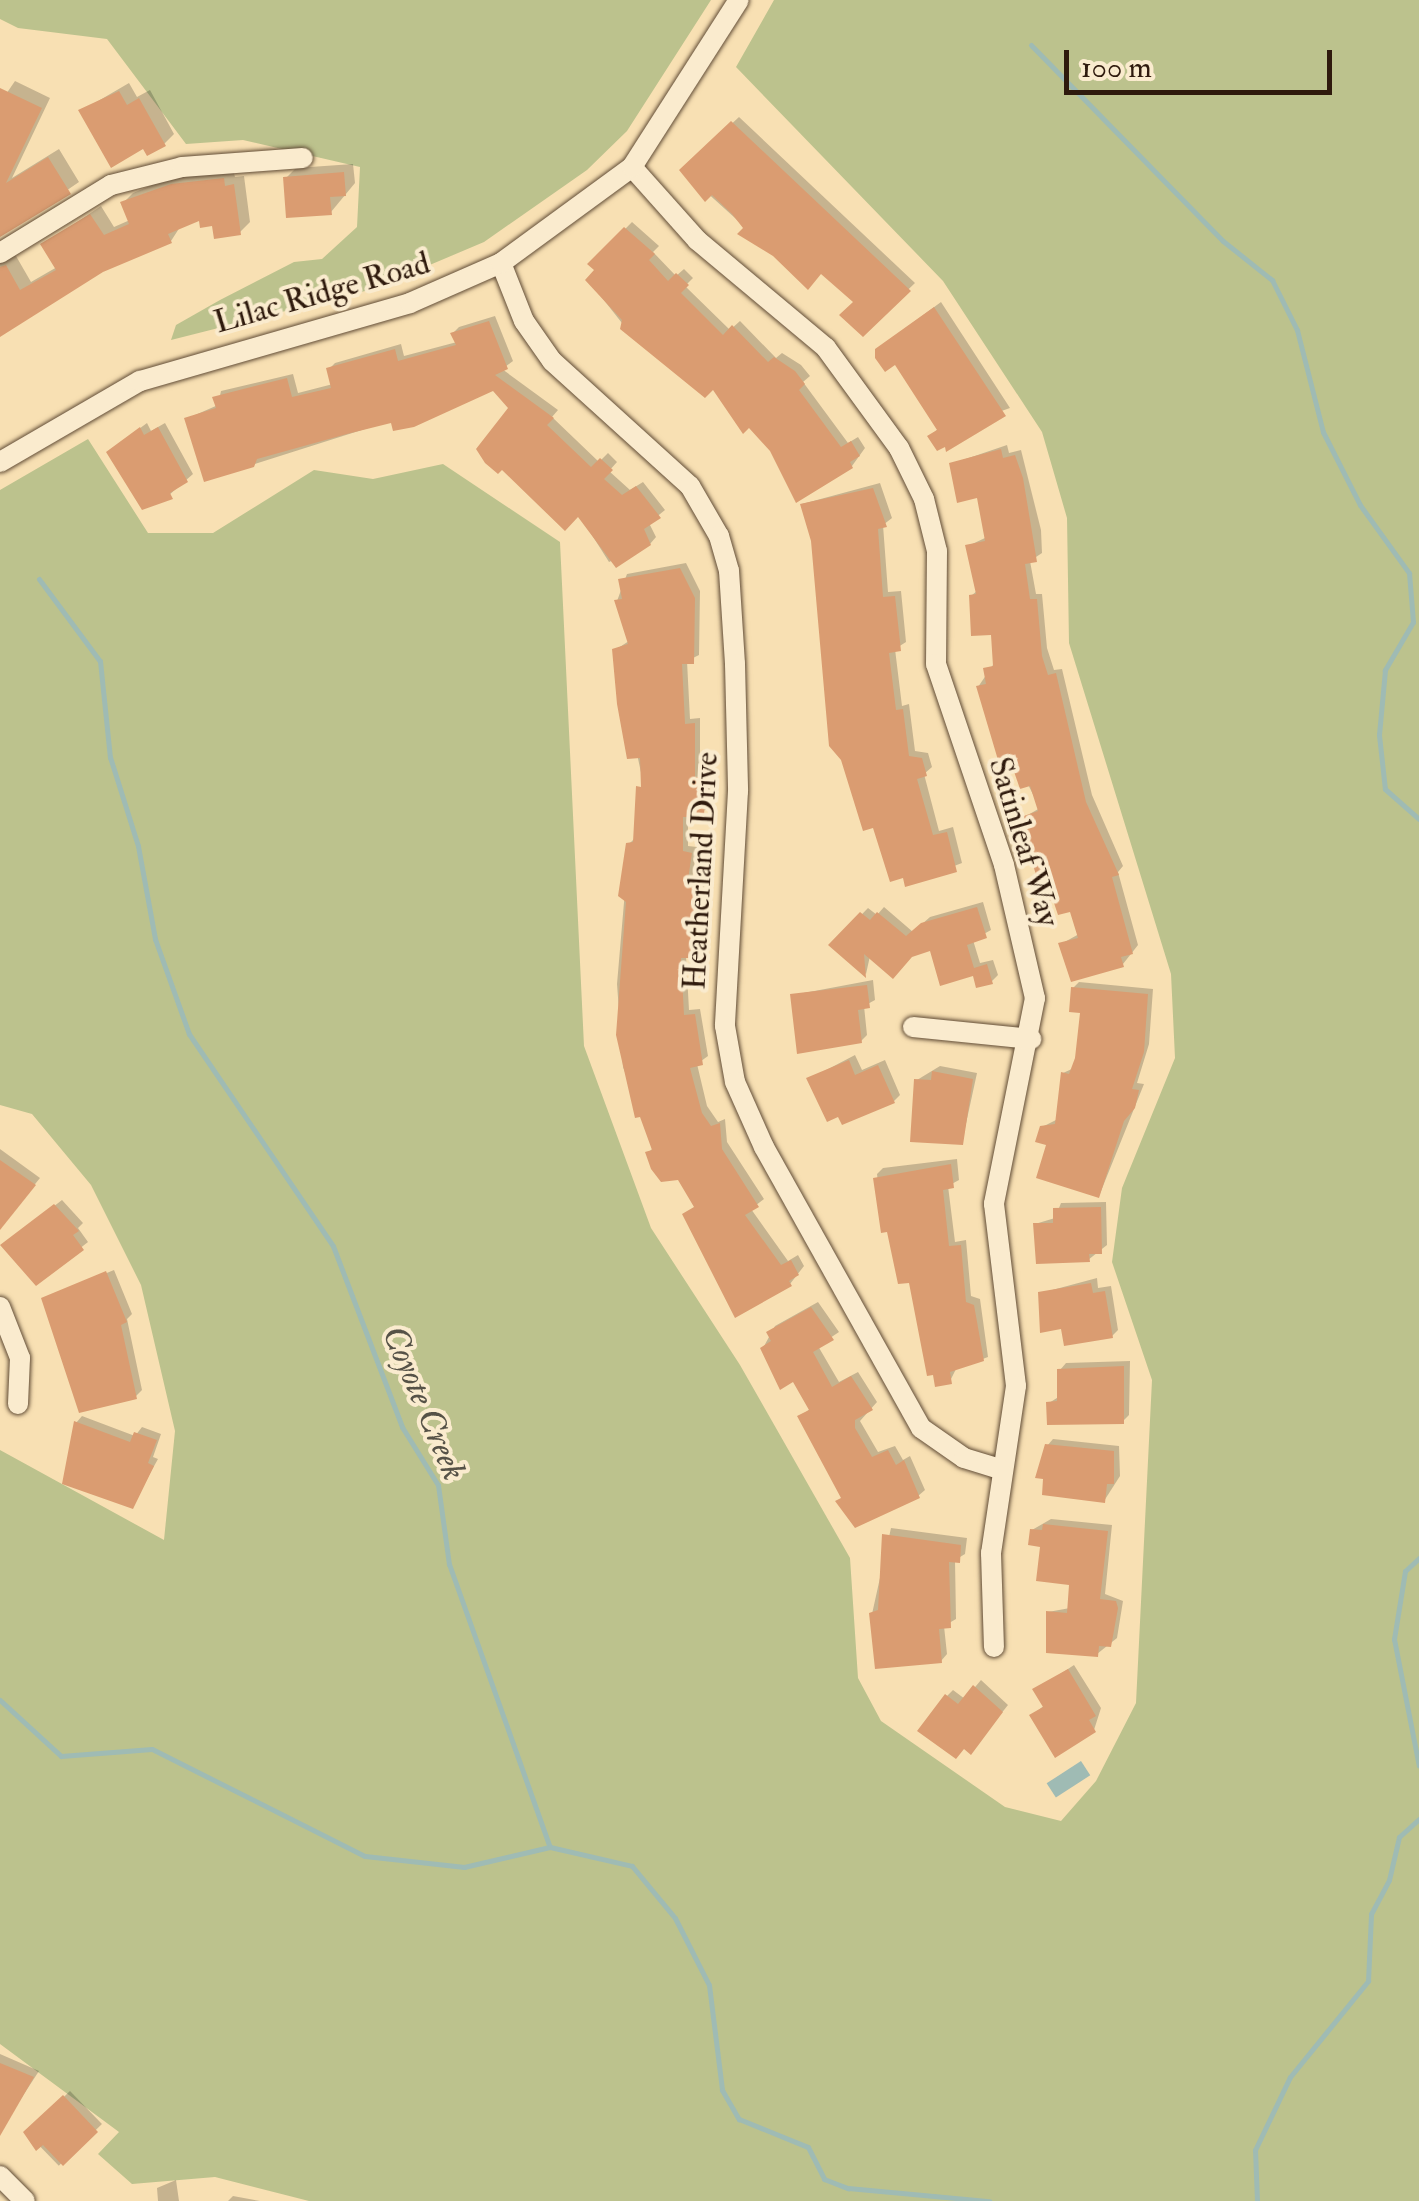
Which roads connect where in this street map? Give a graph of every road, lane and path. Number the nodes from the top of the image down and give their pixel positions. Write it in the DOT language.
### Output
graph roads {
  1 [pos="739,0"];
  2 [pos="303,158"];
  3 [pos="632,167"];
  4 [pos="0,253"];
  5 [pos="501,262"];
  6 [pos="0,462"];
  7 [pos="913,1027"];
  8 [pos="1031,1039"];
  9 [pos="0,1306"];
  10 [pos="18,1404"];
  11 [pos="999,1469"];
  12 [pos="994,1647"];
  13 [pos="0,2176"];
  14 [pos="25,2201"];
  1 -- 3 [label="street, Lilac Ridge Road"];
  2 -- 4 [label="street"];
  3 -- 5 [label="street, Lilac Ridge Road"];
  3 -- 8 [label="street, Satinleaf Way"];
  5 -- 6 [label="street, Lilac Ridge Road"];
  5 -- 11 [label="street, Heatherland Drive"];
  7 -- 8 [label="street"];
  8 -- 11 [label="street, Satinleaf Way"];
  9 -- 10 [label="street"];
  11 -- 12 [label="street, Satinleaf Way"];
  13 -- 14 [label="street"];
}
